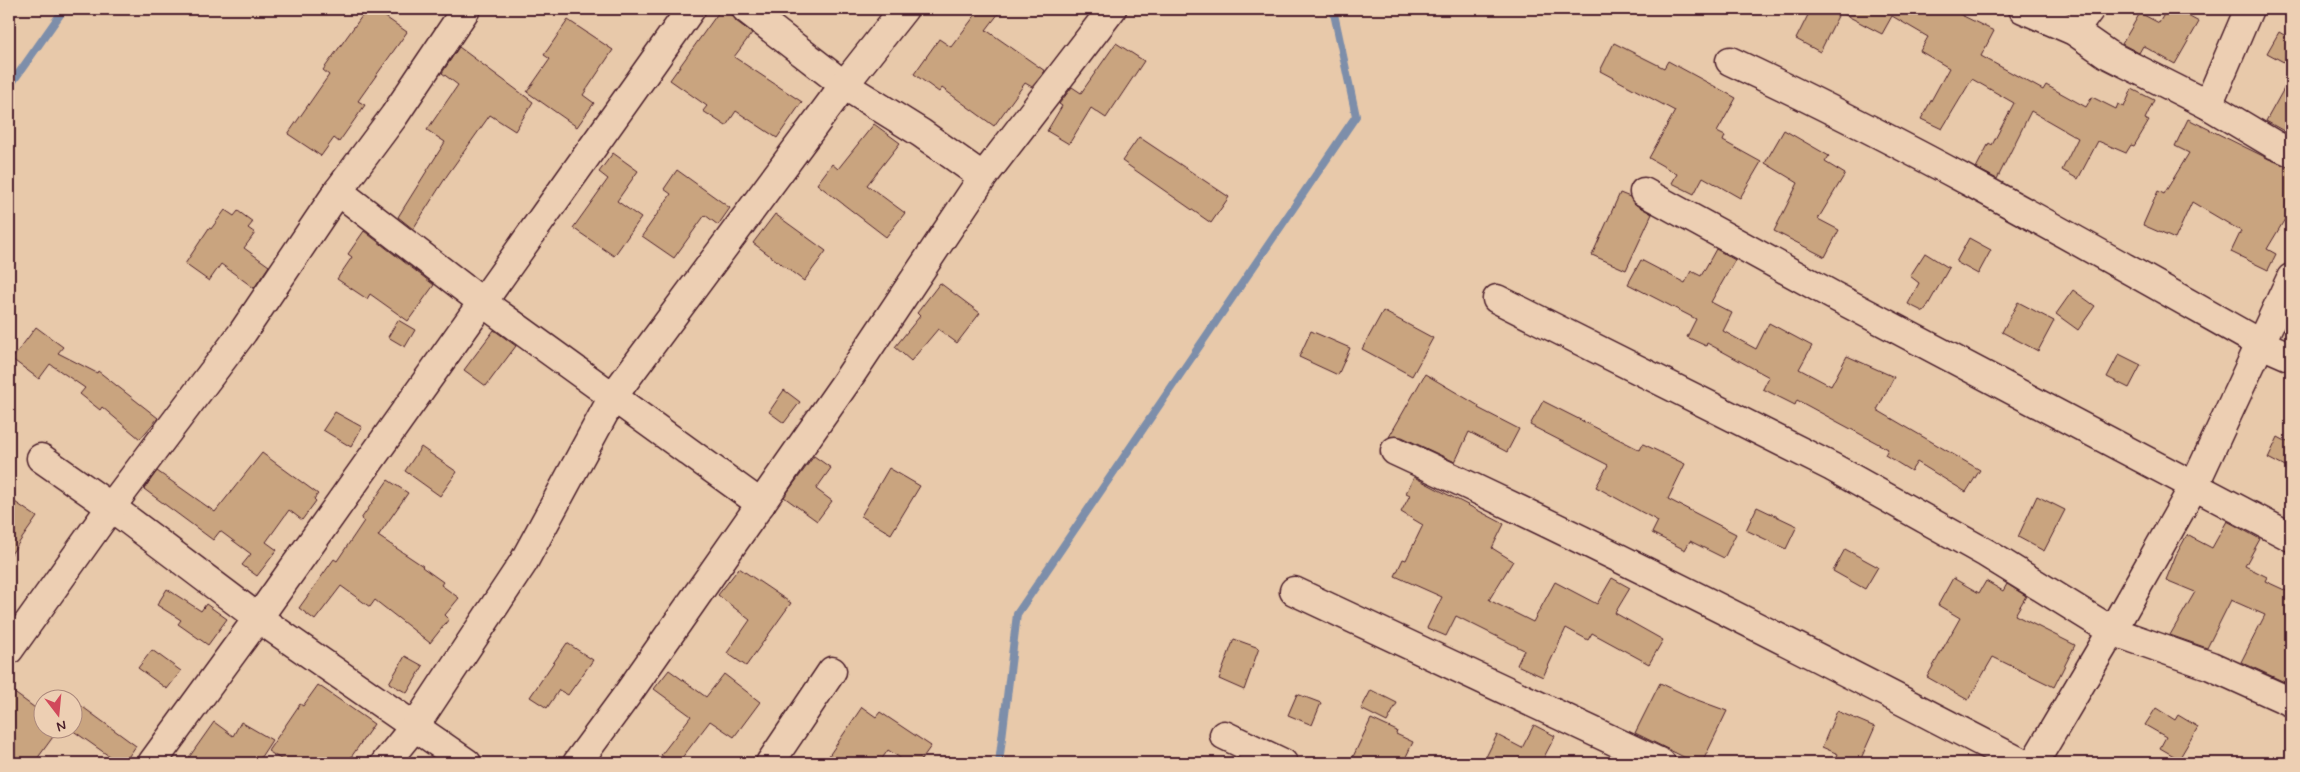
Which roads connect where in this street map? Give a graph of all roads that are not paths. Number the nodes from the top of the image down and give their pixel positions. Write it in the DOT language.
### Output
graph roads {
  1 [pos="466,9"];
  2 [pos="691,9"];
  3 [pos="746,9"];
  4 [pos="904,9"];
  5 [pos="1112,9"];
  6 [pos="2023,9"];
  7 [pos="2090,9"];
  8 [pos="2249,9"];
  9 [pos="2074,31"];
  10 [pos="1730,61"];
  11 [pos="844,85"];
  12 [pos="2208,105"];
  13 [pos="2291,152"];
  14 [pos="983,177"];
  15 [pos="338,191"];
  16 [pos="1644,192"];
  17 [pos="2291,278"];
  18 [pos="1497,300"];
  19 [pos="482,302"];
  20 [pos="2259,343"];
  21 [pos="2291,357"];
  22 [pos="614,395"];
  23 [pos="1395,451"];
  24 [pos="41,458"];
  25 [pos="2194,486"];
  26 [pos="761,504"];
  27 [pos="111,507"];
  28 [pos="2291,537"];
  29 [pos="1294,592"];
  30 [pos="258,618"];
  31 [pos="2112,631"];
  32 [pos="9,650"];
  33 [pos="832,671"];
  34 [pos="2291,702"];
  35 [pos="415,726"];
  36 [pos="1224,735"];
  37 [pos="152,763"];
  38 [pos="385,763"];
  39 [pos="467,763"];
  40 [pos="577,763"];
  41 [pos="770,763"];
  42 [pos="1283,763"];
  43 [pos="1661,763"];
  44 [pos="2022,763"];
  45 [pos="2034,763"];
  1 -- 15 [label="street"];
  2 -- 19 [label="street"];
  3 -- 11 [label="street"];
  4 -- 11 [label="street"];
  5 -- 14 [label="street"];
  6 -- 9 [label="street"];
  7 -- 9 [label="street"];
  8 -- 12 [label="street"];
  9 -- 12 [label="street"];
  10 -- 20 [label="street"];
  11 -- 14 [label="street"];
  11 -- 22 [label="street"];
  12 -- 13 [label="street"];
  14 -- 26 [label="street"];
  15 -- 19 [label="street"];
  15 -- 27 [label="street"];
  16 -- 25 [label="street"];
  17 -- 20 [label="street"];
  18 -- 31 [label="street"];
  19 -- 22 [label="street"];
  19 -- 30 [label="street"];
  20 -- 21 [label="street"];
  20 -- 25 [label="street"];
  22 -- 26 [label="street"];
  22 -- 35 [label="street"];
  23 -- 44 [label="street"];
  24 -- 27 [label="street"];
  25 -- 28 [label="street"];
  25 -- 31 [label="street"];
  26 -- 40 [label="street"];
  27 -- 30 [label="street"];
  27 -- 32 [label="street"];
  29 -- 43 [label="street"];
  30 -- 35 [label="street"];
  30 -- 37 [label="street"];
  31 -- 34 [label="street"];
  31 -- 45 [label="street"];
  33 -- 41 [label="street"];
  35 -- 38 [label="street"];
  35 -- 39 [label="street"];
  36 -- 42 [label="street"];
}
